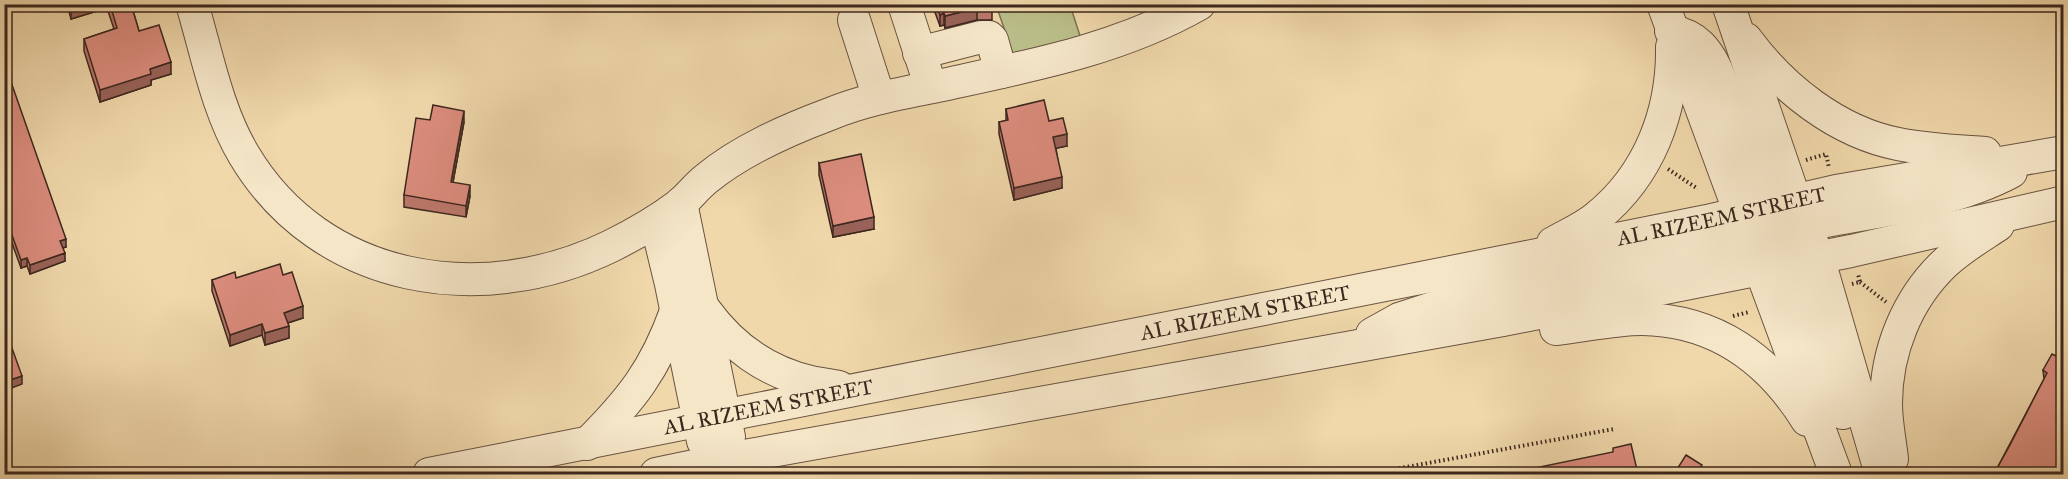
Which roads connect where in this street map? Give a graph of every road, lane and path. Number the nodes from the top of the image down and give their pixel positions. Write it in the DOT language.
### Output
graph roads {
  1 [pos="192,4"];
  2 [pos="904,4"];
  3 [pos="1198,4"];
  4 [pos="1730,11"];
  5 [pos="1667,18"];
  6 [pos="854,20"];
  7 [pos="919,53"];
  8 [pos="1001,72"];
  9 [pos="931,87"];
  10 [pos="879,98"];
  11 [pos="2049,154"];
  12 [pos="1647,156"];
  13 [pos="1698,189"];
  14 [pos="2064,202"];
  15 [pos="681,203"];
  16 [pos="2012,215"];
  17 [pos="1775,221"];
  18 [pos="656,222"];
  19 [pos="1527,257"];
  20 [pos="1789,263"];
  21 [pos="1860,282"];
  22 [pos="689,309"];
  23 [pos="1905,317"];
  24 [pos="1503,320"];
  25 [pos="1349,349"];
  26 [pos="851,390"];
  27 [pos="712,419"];
  28 [pos="1614,429"];
  29 [pos="587,444"];
  30 [pos="720,461"];
  31 [pos="1835,468"];
  32 [pos="429,474"];
  33 [pos="656,474"];
  34 [pos="1368,474"];
  35 [pos="1870,474"];
  36 [pos="1881,474"];
  37 [pos="1892,474"];
  1 -- 18 [label="street"];
  2 -- 7 [label="street"];
  3 -- 8 [label="street"];
  4 -- 11 [label="street"];
  4 -- 17 [label="street"];
  5 -- 12 [label="street"];
  5 -- 17 [label="street"];
  6 -- 10 [label="street"];
  7 -- 8 [label="street"];
  7 -- 9 [label="street"];
  8 -- 9 [label="street"];
  9 -- 10 [label="street"];
  10 -- 15 [label="street"];
  11 -- 17 [label="street"];
  12 -- 13 [label="path"];
  12 -- 19 [label="street"];
  14 -- 16 [label="street"];
  15 -- 18 [label="street"];
  15 -- 22 [label="street"];
  16 -- 20 [label="street"];
  16 -- 23 [label="street"];
  17 -- 19 [label="street, AL RIZEEM STREET"];
  17 -- 20 [label="street"];
  17 -- 20 [label="street"];
  17 -- 25 [label="street"];
  18 -- 22 [label="street"];
  19 -- 26 [label="street, AL RIZEEM STREET"];
  20 -- 24 [label="street, AL RIZEEM STREET"];
  20 -- 31 [label="street"];
  20 -- 35 [label="street"];
  20 -- 36 [label="street"];
  21 -- 23 [label="path"];
  22 -- 26 [label="street"];
  22 -- 27 [label="street"];
  22 -- 29 [label="street"];
  23 -- 37 [label="street"];
  24 -- 25 [label="street, AL RIZEEM STREET"];
  24 -- 31 [label="street"];
  25 -- 30 [label="street, AL RIZEEM STREET"];
  26 -- 27 [label="street, AL RIZEEM STREET"];
  27 -- 29 [label="street, AL RIZEEM STREET"];
  27 -- 30 [label="street"];
  28 -- 34 [label="path"];
  29 -- 32 [label="street, AL RIZEEM STREET"];
  30 -- 33 [label="street, AL RIZEEM STREET"];
}
